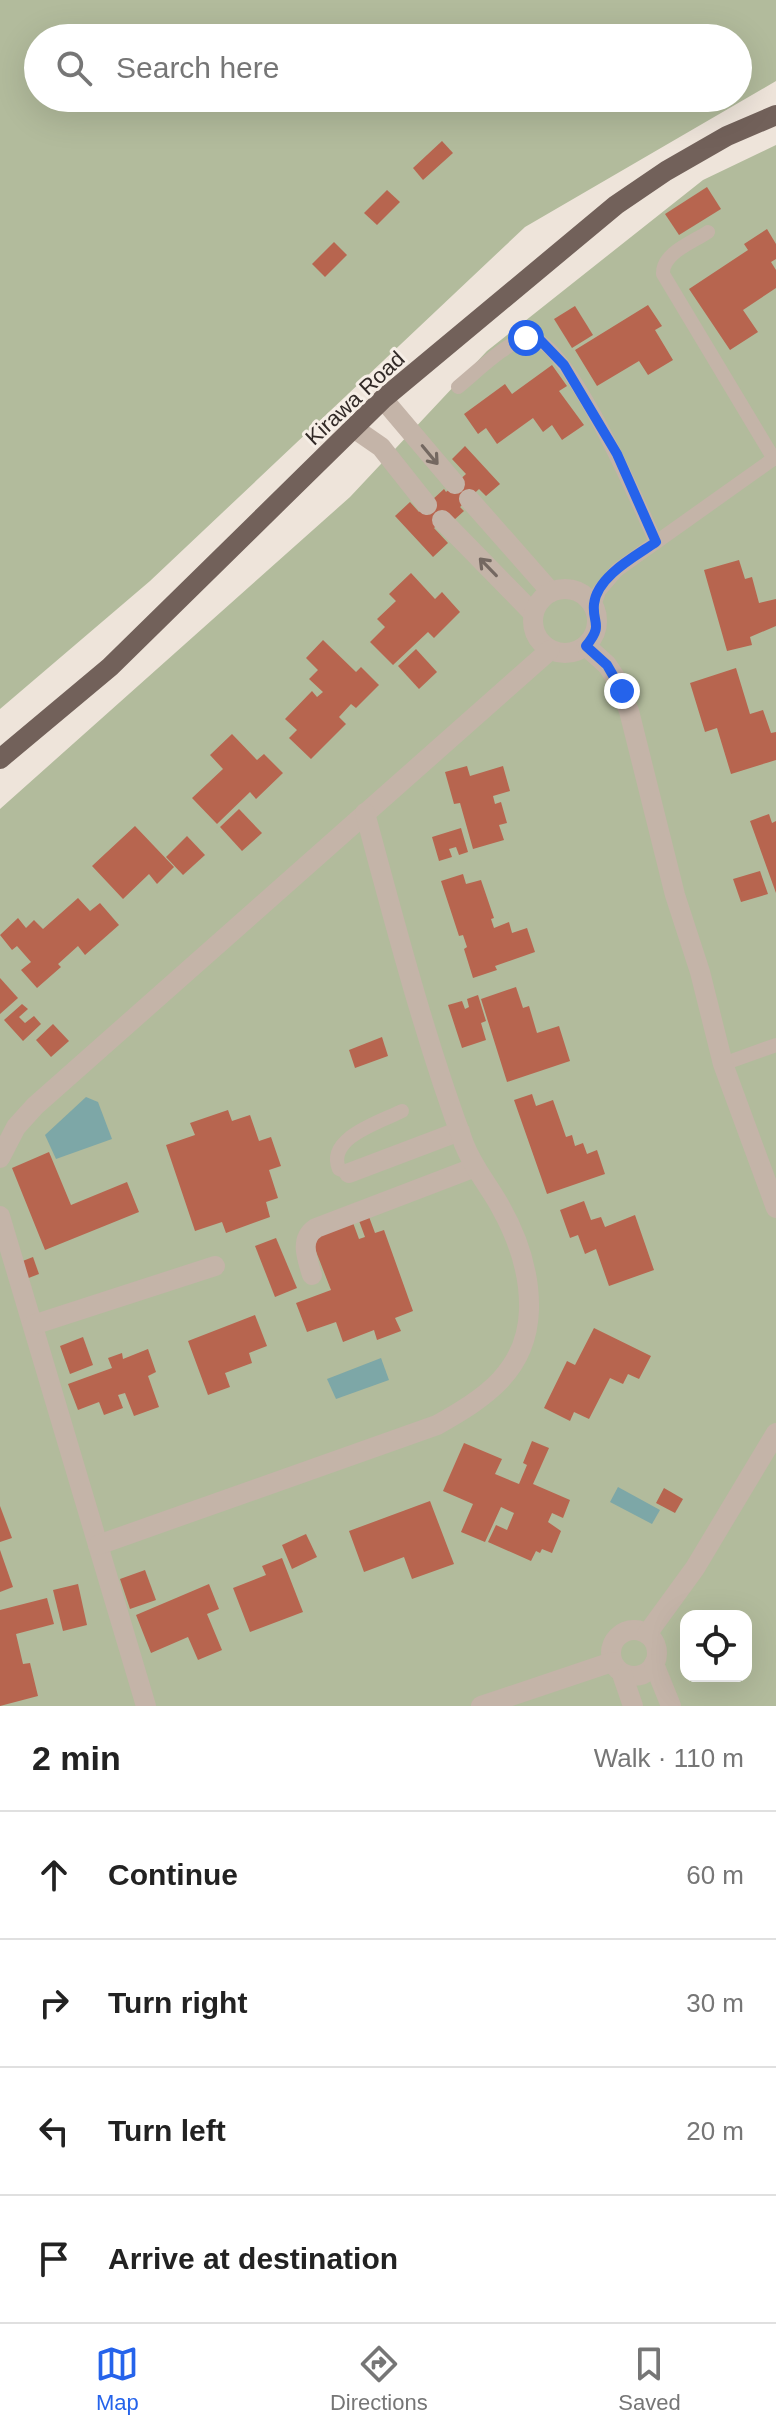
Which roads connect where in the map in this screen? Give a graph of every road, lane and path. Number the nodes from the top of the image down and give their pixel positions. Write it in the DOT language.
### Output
graph roads {
  1 [pos="776,115"];
  2 [pos="708,232"];
  3 [pos="458,387"];
  4 [pos="383,399"];
  5 [pos="355,429"];
  6 [pos="775,458"];
  7 [pos="427,505"];
  8 [pos="442,520"];
  9 [pos="656,542"];
  10 [pos="551,592"];
  11 [pos="594,606"];
  12 [pos="533,613"];
  13 [pos="586,646"];
  14 [pos="550,650"];
  15 [pos="0,759"];
  16 [pos="365,813"];
  17 [pos="776,1045"];
  18 [pos="723,1064"];
  19 [pos="402,1111"];
  20 [pos="460,1131"];
  21 [pos="0,1158"];
  22 [pos="473,1168"];
  23 [pos="349,1173"];
  24 [pos="776,1208"];
  25 [pos="0,1216"];
  26 [pos="215,1266"];
  27 [pos="312,1275"];
  28 [pos="33,1325"];
  29 [pos="776,1433"];
  30 [pos="98,1545"];
  31 [pos="647,1634"];
  32 [pos="654,1664"];
  33 [pos="617,1668"];
  34 [pos="146,1706"];
  35 [pos="481,1706"];
  36 [pos="633,1706"];
  37 [pos="671,1706"];
  1 -- 4 [label="main road, Kirawa Road"];
  2 -- 6 [label="lane"];
  3 -- 9 [label="lane"];
  4 -- 5 [label="main road, Kirawa Road"];
  4 -- 10 [label="street, one-way"];
  5 -- 7 [label="street"];
  5 -- 15 [label="main road, Kirawa Road"];
  6 -- 9 [label="lane"];
  12 -- 8 [label="street, one-way"];
  9 -- 11 [label="lane"];
  10 -- 11 [label="street"];
  10 -- 12 [label="street"];
  11 -- 13 [label="street"];
  12 -- 14 [label="street"];
  13 -- 14 [label="street"];
  13 -- 18 [label="street"];
  14 -- 16 [label="street"];
  16 -- 20 [label="street"];
  16 -- 21 [label="street"];
  17 -- 18 [label="lane"];
  18 -- 24 [label="street"];
  19 -- 23 [label="lane"];
  20 -- 22 [label="street"];
  20 -- 23 [label="street"];
  22 -- 27 [label="street"];
  22 -- 30 [label="street"];
  25 -- 28 [label="street"];
  26 -- 28 [label="street"];
  28 -- 30 [label="street"];
  29 -- 31 [label="street"];
  30 -- 34 [label="street"];
  31 -- 32 [label="street"];
  31 -- 33 [label="street"];
  32 -- 33 [label="street"];
  32 -- 37 [label="street"];
  33 -- 35 [label="street"];
  33 -- 36 [label="street"];
}
